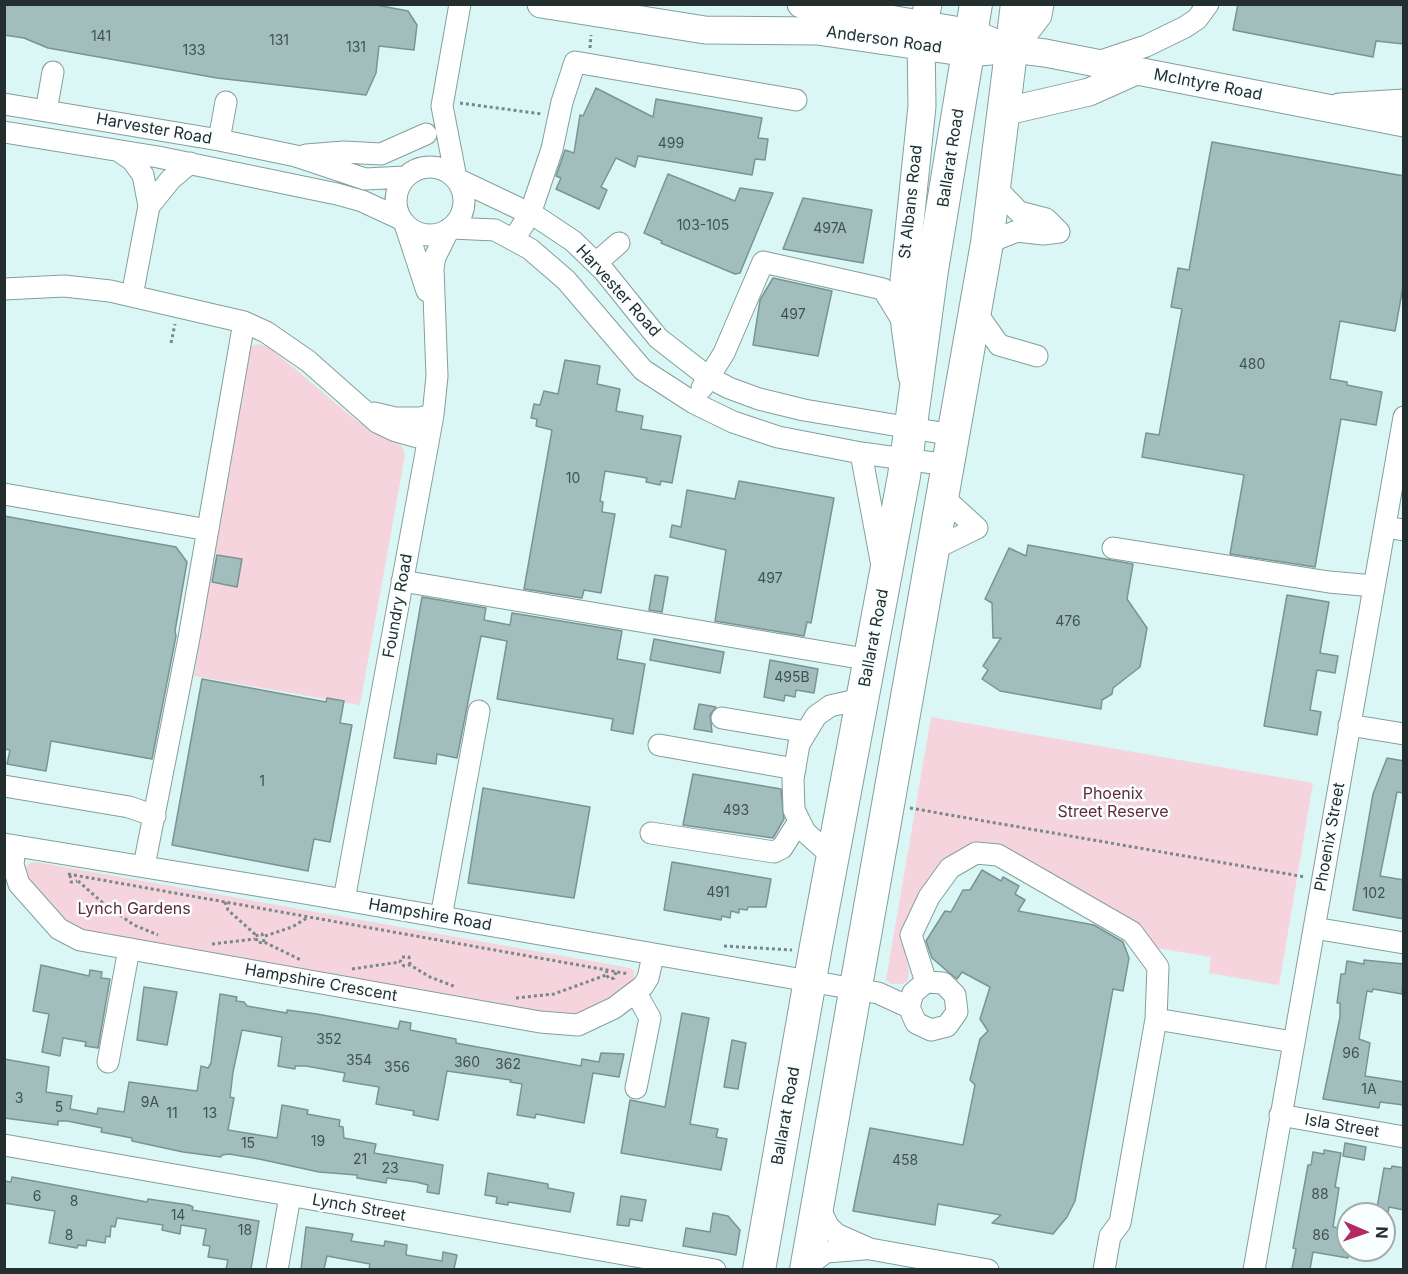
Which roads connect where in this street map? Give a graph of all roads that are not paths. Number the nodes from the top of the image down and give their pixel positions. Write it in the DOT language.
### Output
graph roads {
  1 [pos="460,4"];
  2 [pos="541,4"];
  3 [pos="801,4"];
  4 [pos="1017,4"];
  5 [pos="1040,4"];
  6 [pos="1208,4"];
  7 [pos="932,26"];
  8 [pos="972,30"];
  9 [pos="1012,49"];
  10 [pos="1098,62"];
  11 [pos="1136,71"];
  12 [pos="53,72"];
  13 [pos="796,100"];
  14 [pos="1404,100"];
  15 [pos="226,102"];
  16 [pos="443,103"];
  17 [pos="4,104"];
  18 [pos="1309,106"];
  19 [pos="46,111"];
  20 [pos="1003,112"];
  21 [pos="1404,123"];
  22 [pos="4,132"];
  23 [pos="426,134"];
  24 [pos="38,137"];
  25 [pos="219,140"];
  26 [pos="4,144"];
  27 [pos="118,150"];
  28 [pos="296,156"];
  29 [pos="190,163"];
  30 [pos="407,176"];
  31 [pos="456,179"];
  32 [pos="993,185"];
  33 [pos="149,206"];
  34 [pos="525,211"];
  35 [pos="403,221"];
  36 [pos="451,228"];
  37 [pos="514,239"];
  38 [pos="619,243"];
  39 [pos="987,243"];
  40 [pos="596,263"];
  41 [pos="4,289"];
  42 [pos="132,296"];
  43 [pos="975,311"];
  44 [pos="434,312"];
  45 [pos="244,322"];
  46 [pos="905,326"];
  47 [pos="1037,356"];
  48 [pos="708,377"];
  49 [pos="694,403"];
  50 [pos="362,409"];
  51 [pos="913,414"];
  52 [pos="433,415"];
  53 [pos="1404,417"];
  54 [pos="428,440"];
  55 [pos="951,450"];
  56 [pos="861,453"];
  57 [pos="906,459"];
  58 [pos="4,494"];
  59 [pos="1394,528"];
  60 [pos="208,530"];
  61 [pos="1113,548"];
  62 [pos="402,581"];
  63 [pos="885,581"];
  64 [pos="1374,586"];
  65 [pos="871,660"];
  66 [pos="861,699"];
  67 [pos="479,711"];
  68 [pos="722,718"];
  69 [pos="1349,725"];
  70 [pos="806,732"];
  71 [pos="1404,734"];
  72 [pos="659,745"];
  73 [pos="795,769"];
  74 [pos="4,786"];
  75 [pos="156,816"];
  76 [pos="800,821"];
  77 [pos="651,833"];
  78 [pos="10,845"];
  79 [pos="832,856"];
  80 [pos="144,866"];
  81 [pos="11,883"];
  82 [pos="344,900"];
  83 [pos="441,917"];
  84 [pos="1314,927"];
  85 [pos="1404,943"];
  86 [pos="129,949"];
  87 [pos="653,956"];
  88 [pos="926,982"];
  89 [pos="809,984"];
  90 [pos="642,985"];
  91 [pos="854,991"];
  92 [pos="909,1007"];
  93 [pos="1156,1019"];
  94 [pos="1293,1042"];
  95 [pos="108,1062"];
  96 [pos="636,1088"];
  97 [pos="1280,1115"];
  98 [pos="783,1131"];
  99 [pos="1404,1137"];
  100 [pos="4,1145"];
  101 [pos="826,1154"];
  102 [pos="290,1196"];
  103 [pos="818,1205"];
  104 [pos="870,1249"];
  105 [pos="1253,1265"];
  106 [pos="806,1268"];
  107 [pos="277,1269"];
  108 [pos="714,1269"];
  109 [pos="759,1269"];
  110 [pos="988,1269"];
  111 [pos="1104,1269"];
  1 -- 16 [label="street"];
  2 -- 7 [label="main road, Anderson Road"];
  3 -- 7 [label="main road, Anderson Road"];
  4 -- 9 [label="highway"];
  5 -- 9 [label="main road"];
  6 -- 10 [label="street"];
  7 -- 8 [label="main road, Anderson Road"];
  7 -- 46 [label="main road, St Albans Road"];
  8 -- 9 [label="main road, Anderson Road"];
  8 -- 51 [label="highway, Ballarat Road"];
  9 -- 10 [label="main road, McIntyre Road"];
  9 -- 20 [label="highway"];
  10 -- 11 [label="main road, McIntyre Road"];
  11 -- 18 [label="main road, McIntyre Road"];
  11 -- 20 [label="main road"];
  12 -- 19 [label="street"];
  13 -- 34 [label="street"];
  14 -- 18 [label="street"];
  15 -- 25 [label="street"];
  16 -- 23 [label="street"];
  16 -- 31 [label="street"];
  17 -- 19 [label="street, Harvester Road"];
  18 -- 21 [label="main road, McIntyre Road"];
  19 -- 25 [label="street, Harvester Road"];
  20 -- 32 [label="highway"];
  22 -- 24 [label="street, Harvester Road"];
  23 -- 28 [label="street"];
  23 -- 30 [label="street"];
  24 -- 26 [label="street"];
  24 -- 27 [label="street, Harvester Road"];
  25 -- 28 [label="street, Harvester Road"];
  27 -- 29 [label="street, Harvester Road"];
  27 -- 33 [label="street"];
  28 -- 30 [label="street, Harvester Road"];
  29 -- 33 [label="street"];
  29 -- 35 [label="street, Harvester Road"];
  30 -- 31 [label="street"];
  30 -- 35 [label="street"];
  31 -- 34 [label="street, Harvester Road"];
  31 -- 36 [label="street"];
  32 -- 39 [label="highway"];
  32 -- 39 [label="street"];
  33 -- 42 [label="street"];
  34 -- 37 [label="street"];
  34 -- 40 [label="street, Harvester Road"];
  35 -- 36 [label="street"];
  35 -- 44 [label="street, Foundry Road"];
  36 -- 37 [label="street, Harvester Road"];
  36 -- 44 [label="street, Foundry Road"];
  37 -- 49 [label="street, Harvester Road"];
  38 -- 40 [label="street"];
  39 -- 43 [label="highway"];
  40 -- 48 [label="street, Harvester Road"];
  41 -- 42 [label="street"];
  42 -- 45 [label="street"];
  43 -- 47 [label="street"];
  43 -- 55 [label="highway"];
  44 -- 52 [label="street, Foundry Road"];
  45 -- 50 [label="street"];
  45 -- 60 [label="street"];
  46 -- 48 [label="street"];
  46 -- 51 [label="main road, St Albans Road"];
  48 -- 49 [label="street"];
  48 -- 51 [label="street, Harvester Road"];
  49 -- 56 [label="street, Harvester Road"];
  50 -- 52 [label="street"];
  50 -- 54 [label="street"];
  51 -- 55 [label="street, Harvester Road"];
  51 -- 57 [label="highway, Ballarat Road"];
  52 -- 54 [label="street, Foundry Road"];
  53 -- 59 [label="street, Phoenix Street"];
  54 -- 62 [label="street, Foundry Road"];
  55 -- 57 [label="street, Harvester Road"];
  55 -- 91 [label="highway"];
  56 -- 57 [label="street, Harvester Road"];
  56 -- 63 [label="street"];
  57 -- 63 [label="highway, Ballarat Road"];
  58 -- 60 [label="street"];
  59 -- 64 [label="street, Phoenix Street"];
  60 -- 75 [label="street"];
  61 -- 64 [label="street"];
  62 -- 65 [label="street"];
  62 -- 82 [label="street, Foundry Road"];
  63 -- 65 [label="highway, Ballarat Road"];
  64 -- 69 [label="street, Phoenix Street"];
  65 -- 66 [label="highway, Ballarat Road"];
  66 -- 70 [label="street"];
  66 -- 79 [label="highway, Ballarat Road"];
  67 -- 83 [label="street"];
  68 -- 70 [label="street"];
  69 -- 71 [label="street"];
  69 -- 84 [label="street, Phoenix Street"];
  70 -- 73 [label="street"];
  72 -- 73 [label="street"];
  73 -- 76 [label="street"];
  74 -- 75 [label="street"];
  75 -- 80 [label="street"];
  76 -- 77 [label="street"];
  76 -- 79 [label="street"];
  78 -- 80 [label="street, Hampshire Road"];
  78 -- 81 [label="street, Hampshire Crescent"];
  79 -- 89 [label="highway, Ballarat Road"];
  80 -- 82 [label="street, Hampshire Road"];
  81 -- 86 [label="street, Hampshire Crescent"];
  82 -- 83 [label="street, Hampshire Road"];
  83 -- 87 [label="street, Hampshire Road"];
  84 -- 85 [label="street"];
  84 -- 94 [label="street, Phoenix Street"];
  86 -- 90 [label="street, Hampshire Crescent"];
  86 -- 95 [label="street"];
  87 -- 89 [label="street, Hampshire Road"];
  87 -- 90 [label="street"];
  88 -- 92 [label="street"];
  88 -- 92 [label="street"];
  88 -- 93 [label="street"];
  89 -- 91 [label="street, Hampshire Road"];
  89 -- 98 [label="highway, Ballarat Road"];
  90 -- 96 [label="street"];
  91 -- 92 [label="street, Hampshire Road"];
  91 -- 101 [label="highway"];
  93 -- 94 [label="street"];
  93 -- 111 [label="street"];
  94 -- 97 [label="street, Phoenix Street"];
  97 -- 99 [label="street, Isla Street"];
  97 -- 105 [label="street, Phoenix Street"];
  98 -- 101 [label="highway"];
  98 -- 109 [label="highway, Ballarat Road"];
  100 -- 102 [label="street, Lynch Street"];
  101 -- 103 [label="highway"];
  102 -- 107 [label="street"];
  102 -- 108 [label="street, Lynch Street"];
  103 -- 104 [label="street"];
  103 -- 106 [label="highway"];
  104 -- 106 [label="street"];
  104 -- 110 [label="street"];
}
